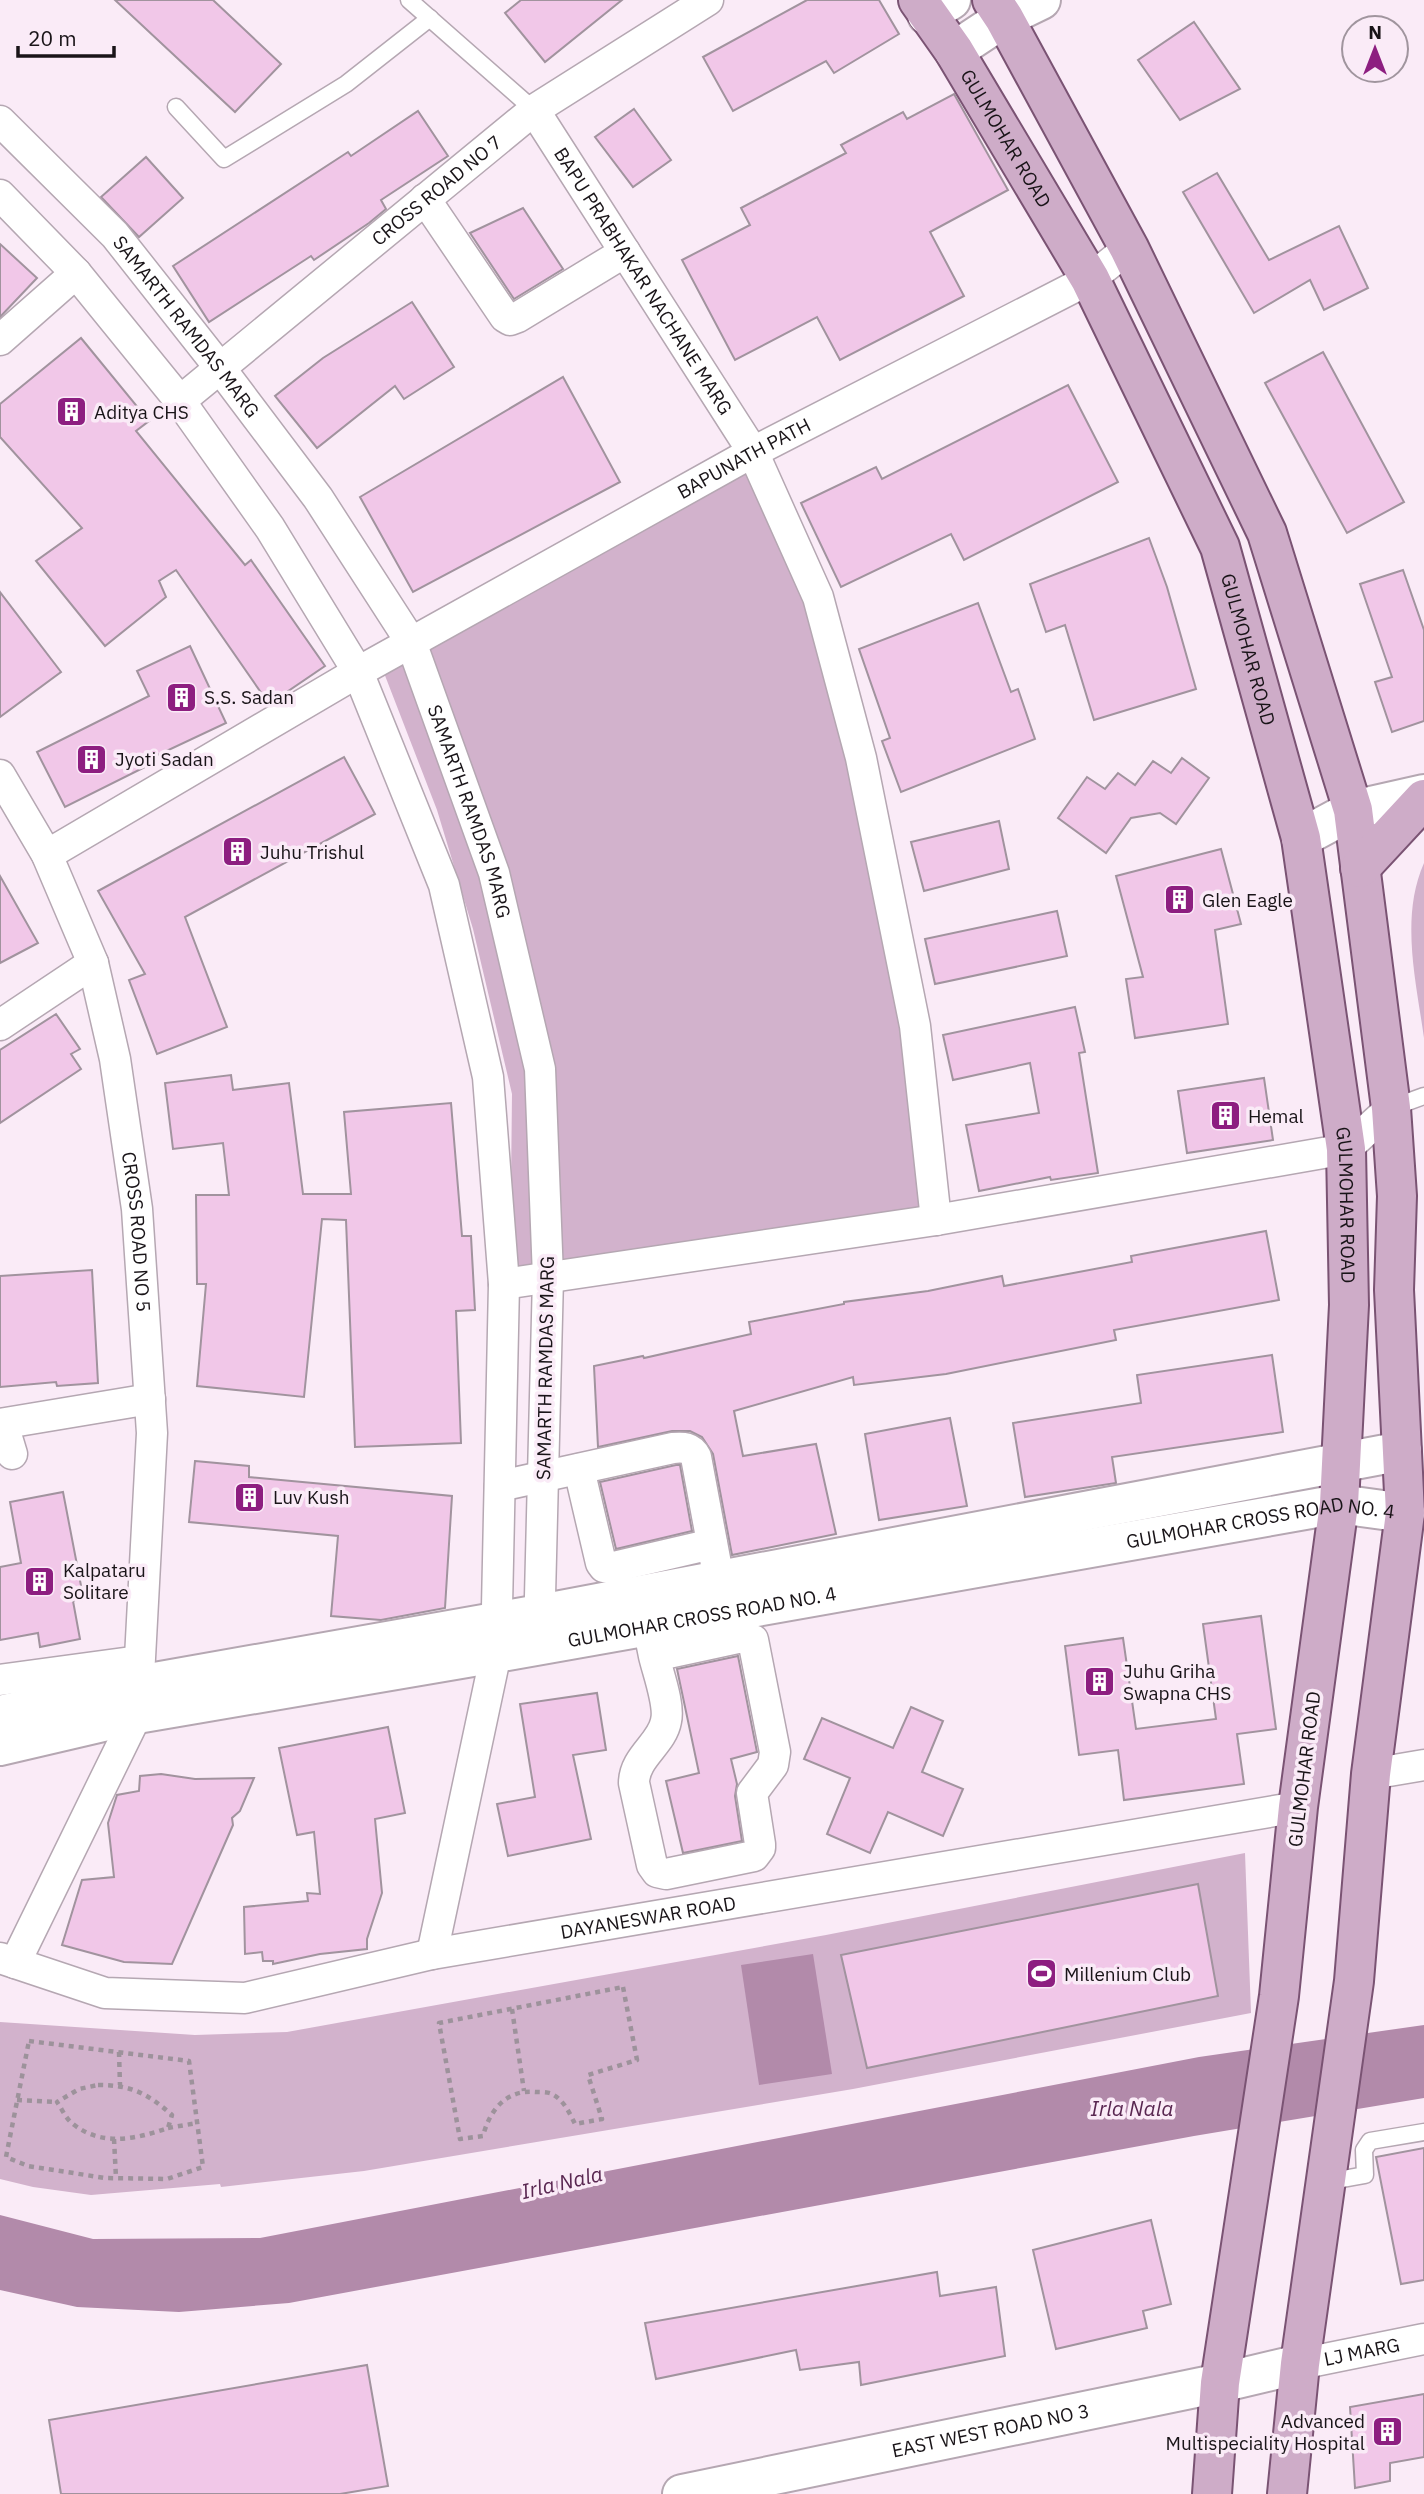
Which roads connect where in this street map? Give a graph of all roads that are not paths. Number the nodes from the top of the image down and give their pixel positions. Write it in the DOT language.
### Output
graph roads {
  1 [pos="409,0"];
  2 [pos="708,0"];
  3 [pos="1041,0"];
  4 [pos="932,5"];
  5 [pos="998,9"];
  6 [pos="430,18"];
  7 [pos="954,51"];
  8 [pos="176,107"];
  9 [pos="534,110"];
  10 [pos="0,121"];
  11 [pos="0,195"];
  12 [pos="425,199"];
  13 [pos="1129,248"];
  14 [pos="625,252"];
  15 [pos="76,273"];
  16 [pos="1090,279"];
  17 [pos="0,340"];
  18 [pos="220,368"];
  19 [pos="180,401"];
  20 [pos="753,452"];
  21 [pos="411,642"];
  22 [pos="358,672"];
  23 [pos="0,775"];
  24 [pos="1424,794"];
  25 [pos="1424,799"];
  26 [pos="1353,810"];
  27 [pos="1301,838"];
  28 [pos="47,855"];
  29 [pos="1360,868"];
  30 [pos="93,963"];
  31 [pos="0,1026"];
  32 [pos="1408,1102"];
  33 [pos="1346,1149"];
  34 [pos="936,1220"];
  35 [pos="548,1277"];
  36 [pos="504,1284"];
  37 [pos="150,1399"];
  38 [pos="2,1424"];
  39 [pos="1402,1451"];
  40 [pos="12,1454"];
  41 [pos="1341,1463"];
  42 [pos="579,1469"];
  43 [pos="543,1477"];
  44 [pos="500,1486"];
  45 [pos="1339,1504"];
  46 [pos="1414,1512"];
  47 [pos="716,1562"];
  48 [pos="539,1630"];
  49 [pos="496,1637"];
  50 [pos="651,1641"];
  51 [pos="1,1686"];
  52 [pos="138,1687"];
  53 [pos="0,1746"];
  54 [pos="1424,1765"];
  55 [pos="1371,1774"];
  56 [pos="1298,1807"];
  57 [pos="432,1954"];
  58 [pos="7,1961"];
  59 [pos="1424,2132"];
  60 [pos="1326,2182"];
  61 [pos="1424,2339"];
  62 [pos="1300,2364"];
  63 [pos="1220,2384"];
  64 [pos="682,2494"];
  65 [pos="1212,2494"];
  66 [pos="1287,2494"];
  1 -- 6 [label="lane"];
  2 -- 9 [label="street, CROSS ROAD NO 7"];
  3 -- 5 [label="street"];
  4 -- 7 [label="main road, GULMOHAR ROAD"];
  5 -- 7 [label="street"];
  5 -- 13 [label="main road"];
  6 -- 8 [label="lane"];
  6 -- 9 [label="lane"];
  7 -- 16 [label="main road, GULMOHAR ROAD"];
  9 -- 12 [label="street, CROSS ROAD NO 7"];
  9 -- 14 [label="street, BAPU PRABHAKAR NACHANE MARG"];
  10 -- 18 [label="street, SAMARTH RAMDAS MARG"];
  11 -- 15 [label="street"];
  12 -- 14 [label="street"];
  12 -- 18 [label="street, CROSS ROAD NO 7"];
  13 -- 16 [label="street, BAPUNATH PATH"];
  13 -- 26 [label="main road"];
  14 -- 20 [label="street, BAPU PRABHAKAR NACHANE MARG"];
  15 -- 17 [label="street"];
  15 -- 19 [label="street"];
  16 -- 20 [label="street, BAPUNATH PATH"];
  16 -- 27 [label="main road, GULMOHAR ROAD"];
  18 -- 19 [label="street, CROSS ROAD NO 7"];
  18 -- 21 [label="street, SAMARTH RAMDAS MARG"];
  19 -- 22 [label="street"];
  20 -- 21 [label="street, BAPUNATH PATH"];
  20 -- 34 [label="street, BAPU PRABHAKAR NACHANE MARG"];
  21 -- 22 [label="street, BAPUNATH PATH"];
  21 -- 35 [label="street, SAMARTH RAMDAS MARG"];
  22 -- 28 [label="street, BAPUNATH PATH"];
  22 -- 36 [label="street"];
  23 -- 28 [label="street, CROSS ROAD NO 5"];
  24 -- 26 [label="street"];
  25 -- 29 [label="main road"];
  26 -- 27 [label="street"];
  26 -- 29 [label="main road"];
  27 -- 33 [label="main road, GULMOHAR ROAD"];
  28 -- 30 [label="street, CROSS ROAD NO 5"];
  29 -- 32 [label="main road"];
  30 -- 31 [label="street"];
  30 -- 37 [label="street, CROSS ROAD NO 5"];
  32 -- 33 [label="street"];
  32 -- 39 [label="main road"];
  33 -- 34 [label="street"];
  33 -- 41 [label="main road, GULMOHAR ROAD"];
  34 -- 35 [label="street"];
  35 -- 36 [label="street"];
  35 -- 43 [label="street, SAMARTH RAMDAS MARG"];
  36 -- 44 [label="street"];
  37 -- 38 [label="street"];
  37 -- 52 [label="street, CROSS ROAD NO 5"];
  38 -- 40 [label="street"];
  39 -- 41 [label="street, GULMOHAR CROSS ROAD NO. 4"];
  39 -- 46 [label="main road"];
  41 -- 45 [label="main road, GULMOHAR ROAD"];
  41 -- 47 [label="street, GULMOHAR CROSS ROAD NO. 4"];
  42 -- 43 [label="street"];
  42 -- 47 [label="street"];
  42 -- 47 [label="street"];
  43 -- 44 [label="street"];
  43 -- 48 [label="street, SAMARTH RAMDAS MARG"];
  44 -- 49 [label="street"];
  45 -- 46 [label="street, GULMOHAR CROSS ROAD NO. 4"];
  45 -- 50 [label="street, GULMOHAR CROSS ROAD NO. 4"];
  45 -- 56 [label="main road, GULMOHAR ROAD"];
  46 -- 55 [label="main road"];
  47 -- 48 [label="street, GULMOHAR CROSS ROAD NO. 4"];
  48 -- 49 [label="street, GULMOHAR CROSS ROAD NO. 4"];
  48 -- 50 [label="street, GULMOHAR CROSS ROAD NO. 4"];
  49 -- 52 [label="street, GULMOHAR CROSS ROAD NO. 4"];
  49 -- 57 [label="street"];
  50 -- 50 [label="street"];
  51 -- 52 [label="street, GULMOHAR CROSS ROAD NO. 4"];
  52 -- 53 [label="street, GULMOHAR CROSS ROAD NO. 4"];
  52 -- 58 [label="street"];
  54 -- 55 [label="street"];
  55 -- 60 [label="main road"];
  56 -- 57 [label="street, DAYANESWAR ROAD"];
  56 -- 63 [label="main road, GULMOHAR ROAD"];
  57 -- 58 [label="street, DAYANESWAR ROAD"];
  59 -- 60 [label="lane"];
  60 -- 62 [label="main road"];
  61 -- 62 [label="street, LJ MARG"];
  62 -- 63 [label="street, EAST WEST ROAD NO 3"];
  62 -- 66 [label="main road"];
  63 -- 64 [label="street, EAST WEST ROAD NO 3"];
  63 -- 65 [label="main road, GULMOHAR ROAD"];
}
